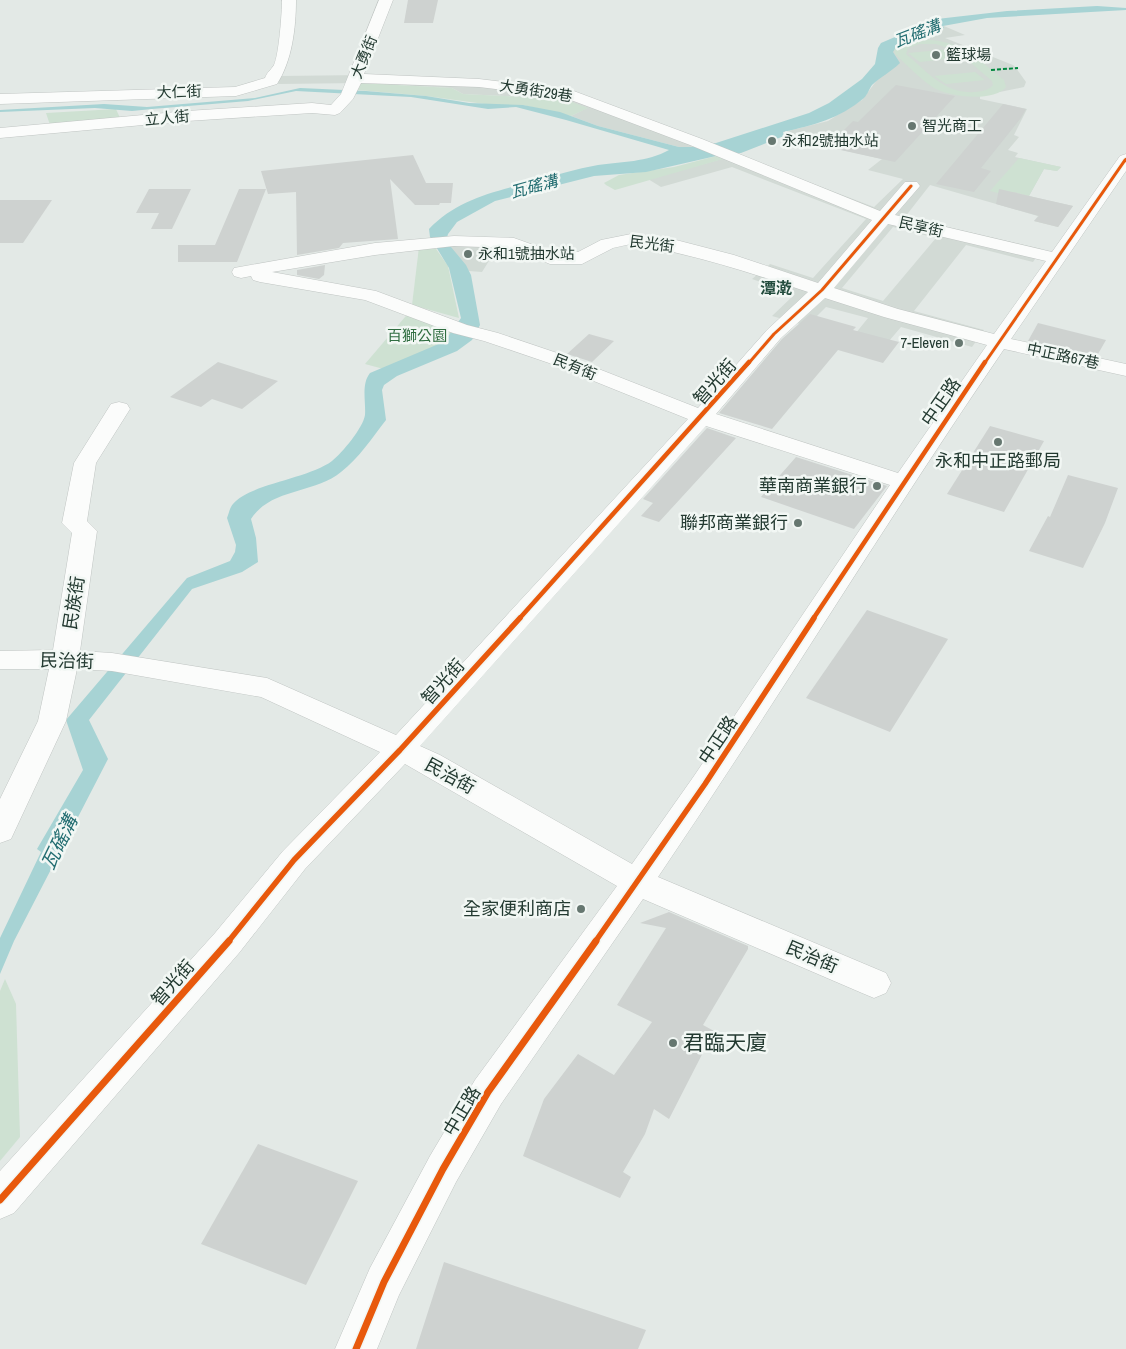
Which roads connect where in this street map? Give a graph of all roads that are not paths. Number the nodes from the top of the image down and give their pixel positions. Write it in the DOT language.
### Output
graph roads {
  1 [pos="289,0"];
  2 [pos="386,0"];
  3 [pos="351,87"];
  4 [pos="0,99"];
  5 [pos="335,110"];
  6 [pos="0,133"];
  7 [pos="735,159"];
  8 [pos="1123,167"];
  9 [pos="911,186"];
  10 [pos="883,218"];
  11 [pos="1056,258"];
  12 [pos="241,272"];
  13 [pos="822,290"];
  14 [pos="999,342"];
  15 [pos="1126,370"];
  16 [pos="119,409"];
  17 [pos="702,417"];
  18 [pos="904,482"];
  19 [pos="65,659"];
  20 [pos="0,660"];
  21 [pos="400,750"];
  22 [pos="0,831"];
  23 [pos="637,882"];
  24 [pos="874,983"];
  25 [pos="0,1200"];
  26 [pos="356,1349"];
  1 -- 4 [label="street, 大仁街"];
  2 -- 3 [label="street, 大勇街"];
  3 -- 5 [label="street, 大勇街"];
  3 -- 7 [label="street, 大勇街29巷"];
  5 -- 6 [label="street, 立人街"];
  7 -- 10 [label="street, 民享街"];
  8 -- 11 [label="street, 中正路"];
  9 -- 10 [label="street, 智光街"];
  10 -- 11 [label="street, 民享街"];
  10 -- 13 [label="street, 智光街"];
  11 -- 14 [label="street, 中正路"];
  12 -- 13 [label="street, 民光街"];
  12 -- 17 [label="street, 民有街"];
  13 -- 14 [label="street, 民光街"];
  13 -- 17 [label="street, 智光街"];
  14 -- 15 [label="street, 中正路67巷"];
  14 -- 18 [label="street, 中正路"];
  16 -- 19 [label="street, 民族街"];
  17 -- 18 [label="street, 民有街"];
  17 -- 21 [label="street, 智光街"];
  18 -- 23 [label="street, 中正路"];
  19 -- 20 [label="street, 民治街"];
  19 -- 21 [label="street, 民治街"];
  19 -- 22 [label="street, 民族街"];
  21 -- 23 [label="street, 民治街"];
  21 -- 25 [label="street, 智光街"];
  23 -- 24 [label="street, 民治街"];
  23 -- 26 [label="street, 中正路"];
}
